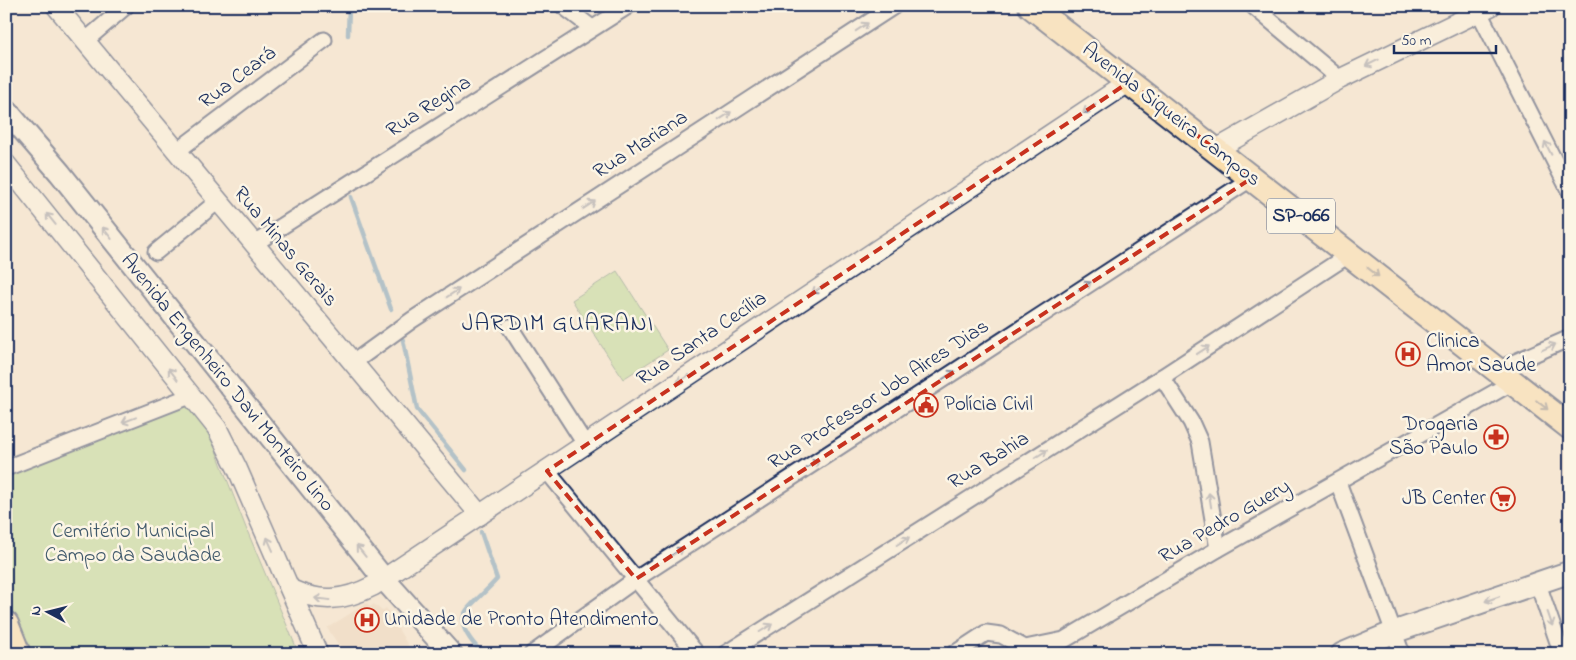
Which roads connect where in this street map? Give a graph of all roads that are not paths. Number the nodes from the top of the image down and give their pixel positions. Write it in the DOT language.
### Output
graph roads {
  1 [pos="56,6"];
  2 [pos="126,6"];
  3 [pos="563,6"];
  4 [pos="628,6"];
  5 [pos="894,6"];
  6 [pos="1253,6"];
  7 [pos="1040,8"];
  8 [pos="1482,8"];
  9 [pos="592,28"];
  10 [pos="85,40"];
  11 [pos="324,40"];
  12 [pos="1340,79"];
  13 [pos="1130,82"];
  14 [pos="6,110"];
  15 [pos="177,150"];
  16 [pos="1215,150"];
  17 [pos="6,164"];
  18 [pos="1252,178"];
  19 [pos="1570,192"];
  20 [pos="218,201"];
  21 [pos="254,244"];
  22 [pos="156,252"];
  23 [pos="1350,254"];
  24 [pos="510,327"];
  25 [pos="1570,338"];
  26 [pos="354,362"];
  27 [pos="1505,376"];
  28 [pos="1162,377"];
  29 [pos="190,396"];
  30 [pos="1570,427"];
  31 [pos="585,444"];
  32 [pos="6,468"];
  33 [pos="547,471"];
  34 [pos="1338,482"];
  35 [pos="480,515"];
  36 [pos="1218,548"];
  37 [pos="1570,572"];
  38 [pos="383,578"];
  39 [pos="636,579"];
  40 [pos="1538,584"];
  41 [pos="290,589"];
  42 [pos="6,624"];
  43 [pos="1394,632"];
  44 [pos="1066,647"];
  45 [pos="18,654"];
  46 [pos="318,654"];
  47 [pos="451,654"];
  48 [pos="532,654"];
  49 [pos="697,654"];
  50 [pos="725,654"];
  51 [pos="955,654"];
  52 [pos="1342,654"];
  53 [pos="1402,654"];
  54 [pos="1562,654"];
  1 -- 10 [label="street, Rua Minas Gerais"];
  2 -- 10 [label="street"];
  3 -- 9 [label="street"];
  4 -- 9 [label="street, Rua Regina"];
  26 -- 5 [label="street, Rua Mariana, one-way"];
  6 -- 12 [label="street"];
  7 -- 13 [label="main road, Avenida Siqueira Campos / SP-066"];
  8 -- 12 [label="street, one-way"];
  19 -- 8 [label="street, one-way"];
  9 -- 21 [label="street, Rua Regina"];
  10 -- 15 [label="street, Rua Minas Gerais"];
  11 -- 15 [label="street, Rua Ceará"];
  12 -- 16 [label="street"];
  13 -- 16 [label="main road, Avenida Siqueira Campos / SP-066"];
  13 -- 31 [label="street, Rua Santa Cecília, one-way"];
  38 -- 14 [label="main road, Avenida Engenheiro Davi Monteiro Lino, one-way"];
  15 -- 20 [label="street, Rua Minas Gerais"];
  16 -- 18 [label="main road, Avenida Siqueira Campos / SP-066"];
  29 -- 17 [label="street, one-way"];
  18 -- 23 [label="main road, Avenida Siqueira Campos / SP-066"];
  39 -- 18 [label="street, Rua Professor Job Aires Dias, one-way"];
  20 -- 21 [label="street, Rua Minas Gerais"];
  20 -- 22 [label="street"];
  21 -- 26 [label="street, Rua Minas Gerais"];
  23 -- 27 [label="main road, Avenida Siqueira Campos / SP-066, one-way"];
  28 -- 23 [label="street, Rua Bahia, one-way"];
  24 -- 31 [label="street"];
  27 -- 25 [label="street, Rua Pedro Guery, one-way"];
  26 -- 35 [label="street, Rua Minas Gerais"];
  27 -- 30 [label="main road, Avenida Siqueira Campos / SP-066, one-way"];
  27 -- 34 [label="street, Rua Pedro Guery"];
  36 -- 28 [label="street, one-way"];
  50 -- 28 [label="street, Rua Bahia, one-way"];
  29 -- 32 [label="street, one-way"];
  41 -- 29 [label="street, one-way"];
  31 -- 33 [label="street, Rua Santa Cecília"];
  33 -- 35 [label="street, Rua Santa Cecília"];
  33 -- 39 [label="street"];
  34 -- 36 [label="street, Rua Pedro Guery"];
  34 -- 43 [label="street"];
  35 -- 38 [label="street, Rua Santa Cecília"];
  36 -- 44 [label="street, Rua Pedro Guery"];
  37 -- 40 [label="main road"];
  38 -- 41 [label="street, Rua Santa Cecília, one-way"];
  38 -- 47 [label="main road, Avenida Engenheiro Davi Monteiro Lino"];
  39 -- 48 [label="street, Rua Professor Job Aires Dias"];
  39 -- 49 [label="street"];
  40 -- 43 [label="main road, one-way"];
  40 -- 54 [label="street, one-way"];
  41 -- 46 [label="street"];
  42 -- 45 [label="main road"];
  43 -- 52 [label="main road"];
  43 -- 53 [label="street"];
  44 -- 51 [label="street, Rua Pedro Guery"];
}
